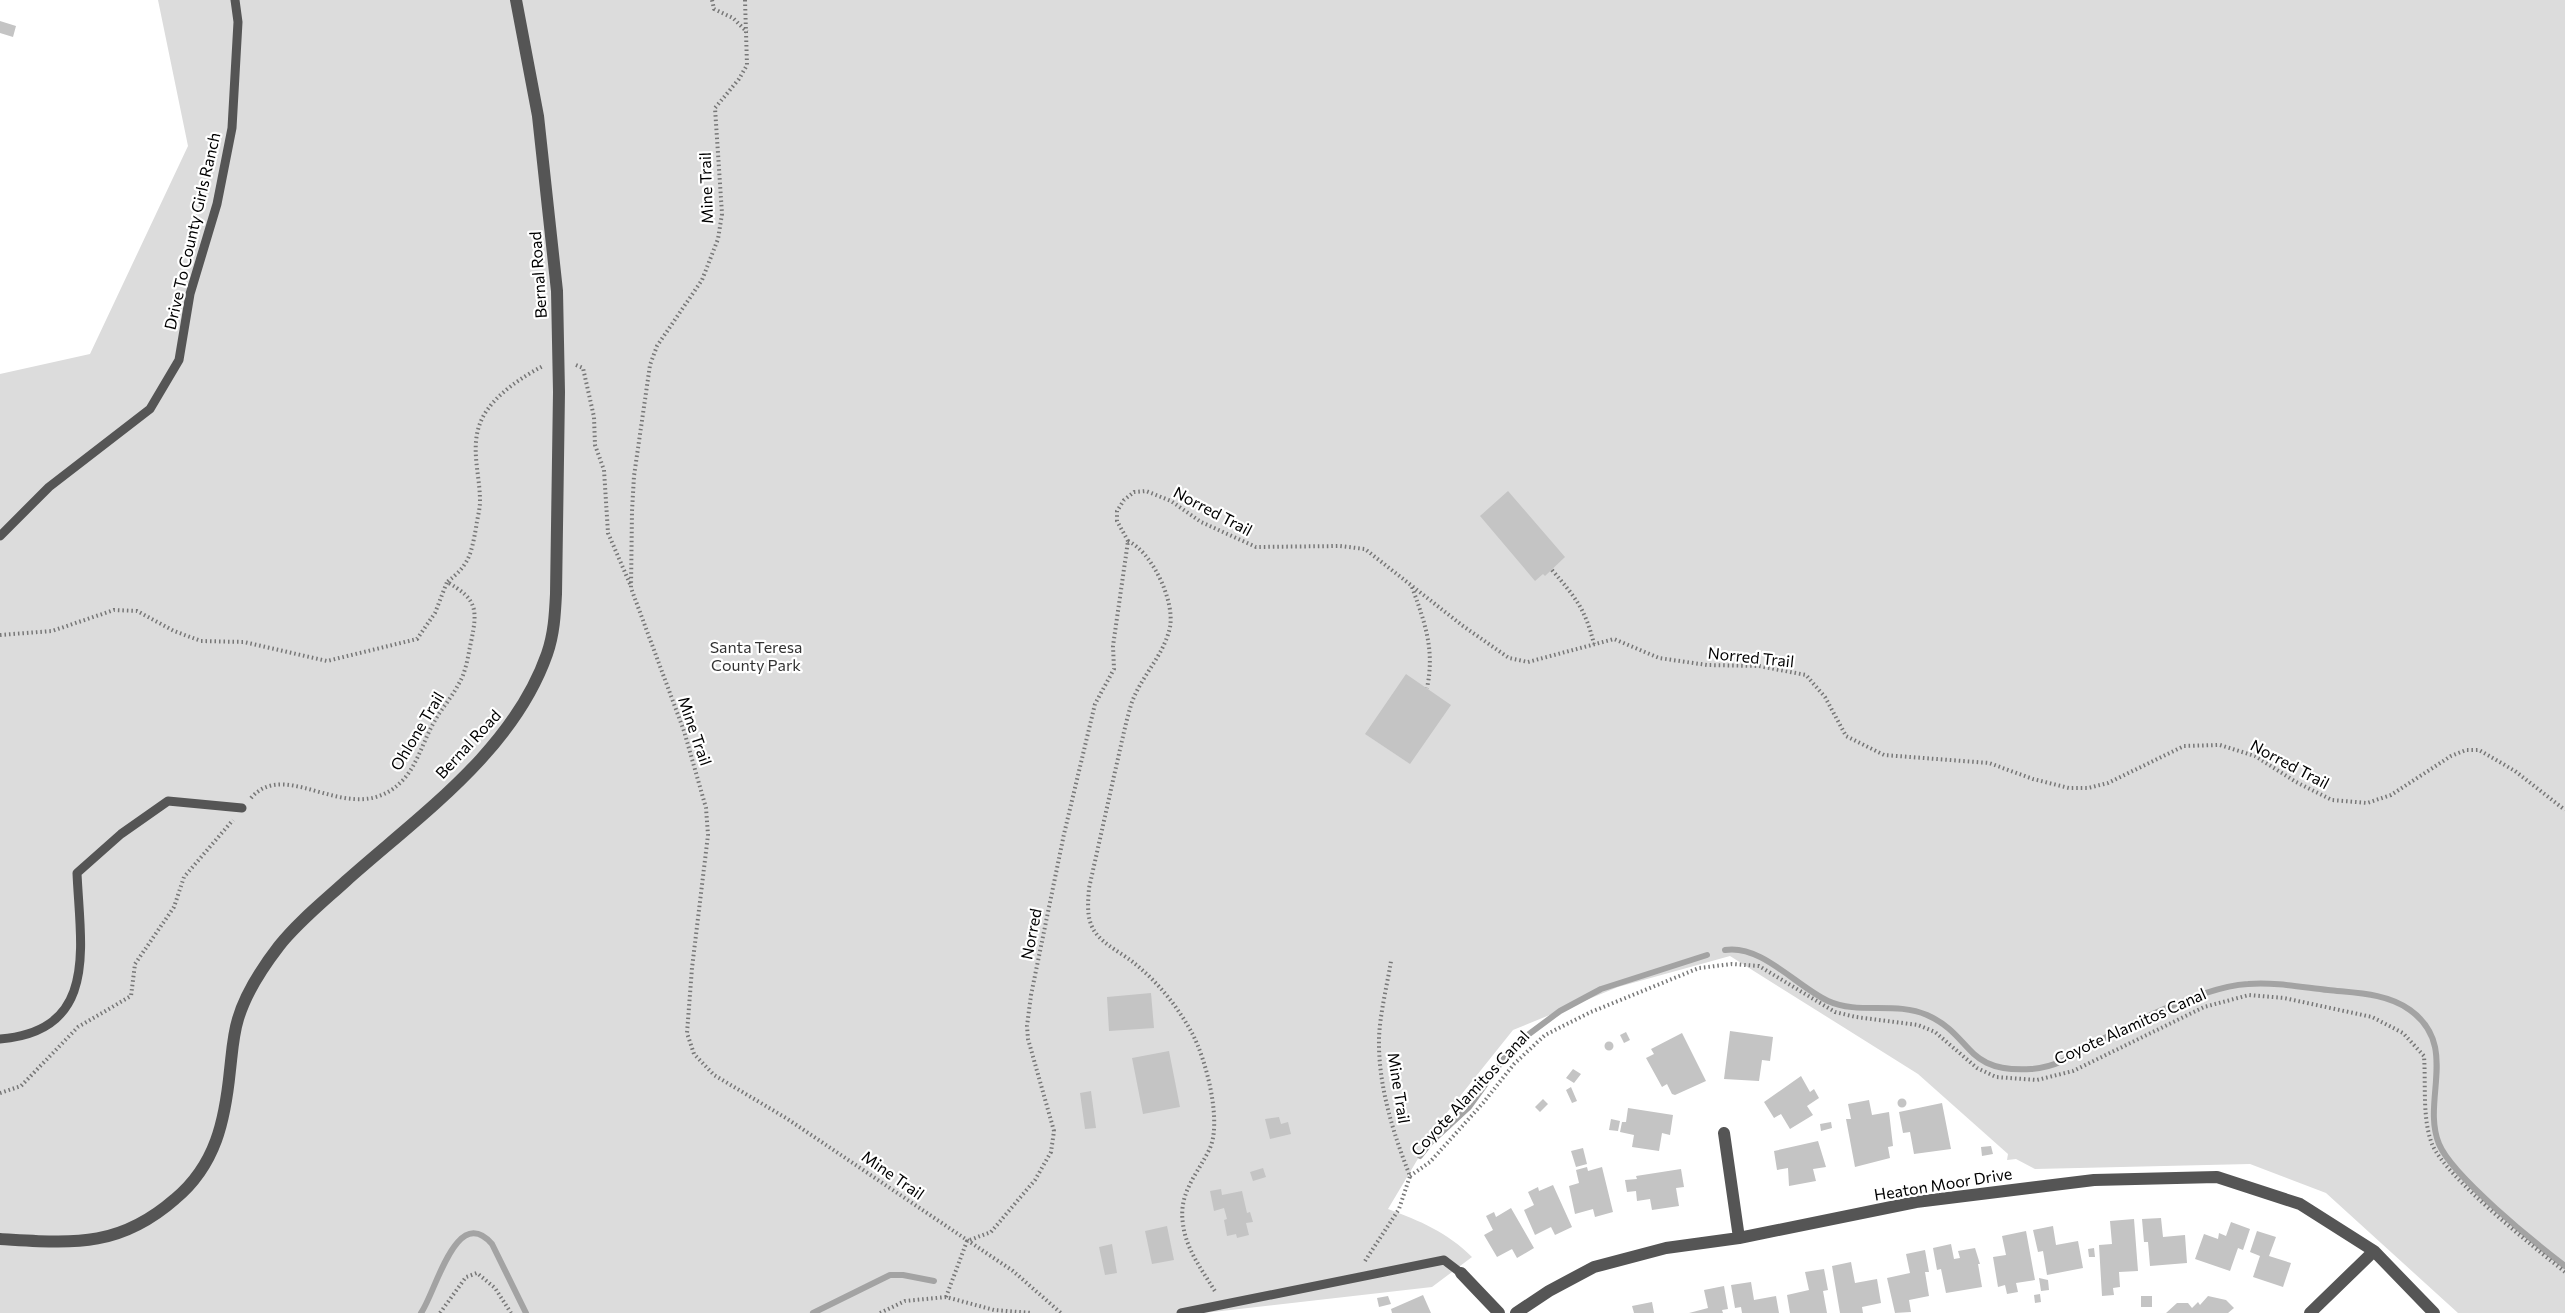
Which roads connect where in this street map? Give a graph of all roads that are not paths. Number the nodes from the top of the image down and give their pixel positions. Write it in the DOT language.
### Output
graph roads {
  1 [pos="235,0"];
  2 [pos="516,0"];
  3 [pos="0,536"];
  4 [pos="242,808"];
  5 [pos="0,1039"];
  6 [pos="1724,1132"];
  7 [pos="1739,1238"];
  8 [pos="0,1239"];
  9 [pos="2374,1251"];
  10 [pos="1461,1273"];
  11 [pos="1181,1313"];
  12 [pos="1499,1313"];
  13 [pos="1516,1313"];
  14 [pos="2310,1313"];
  15 [pos="2434,1313"];
  1 -- 3 [label="lane, Drive To County Girls Ranch"];
  2 -- 8 [label="street, Bernal Road"];
  4 -- 5 [label="lane"];
  6 -- 7 [label="street"];
  7 -- 9 [label="street, Heaton Moor Drive"];
  7 -- 13 [label="street, Heaton Moor Drive"];
  9 -- 14 [label="street"];
  9 -- 15 [label="street, Heaton Moor Drive"];
  10 -- 11 [label="lane"];
  10 -- 12 [label="street"];
}
